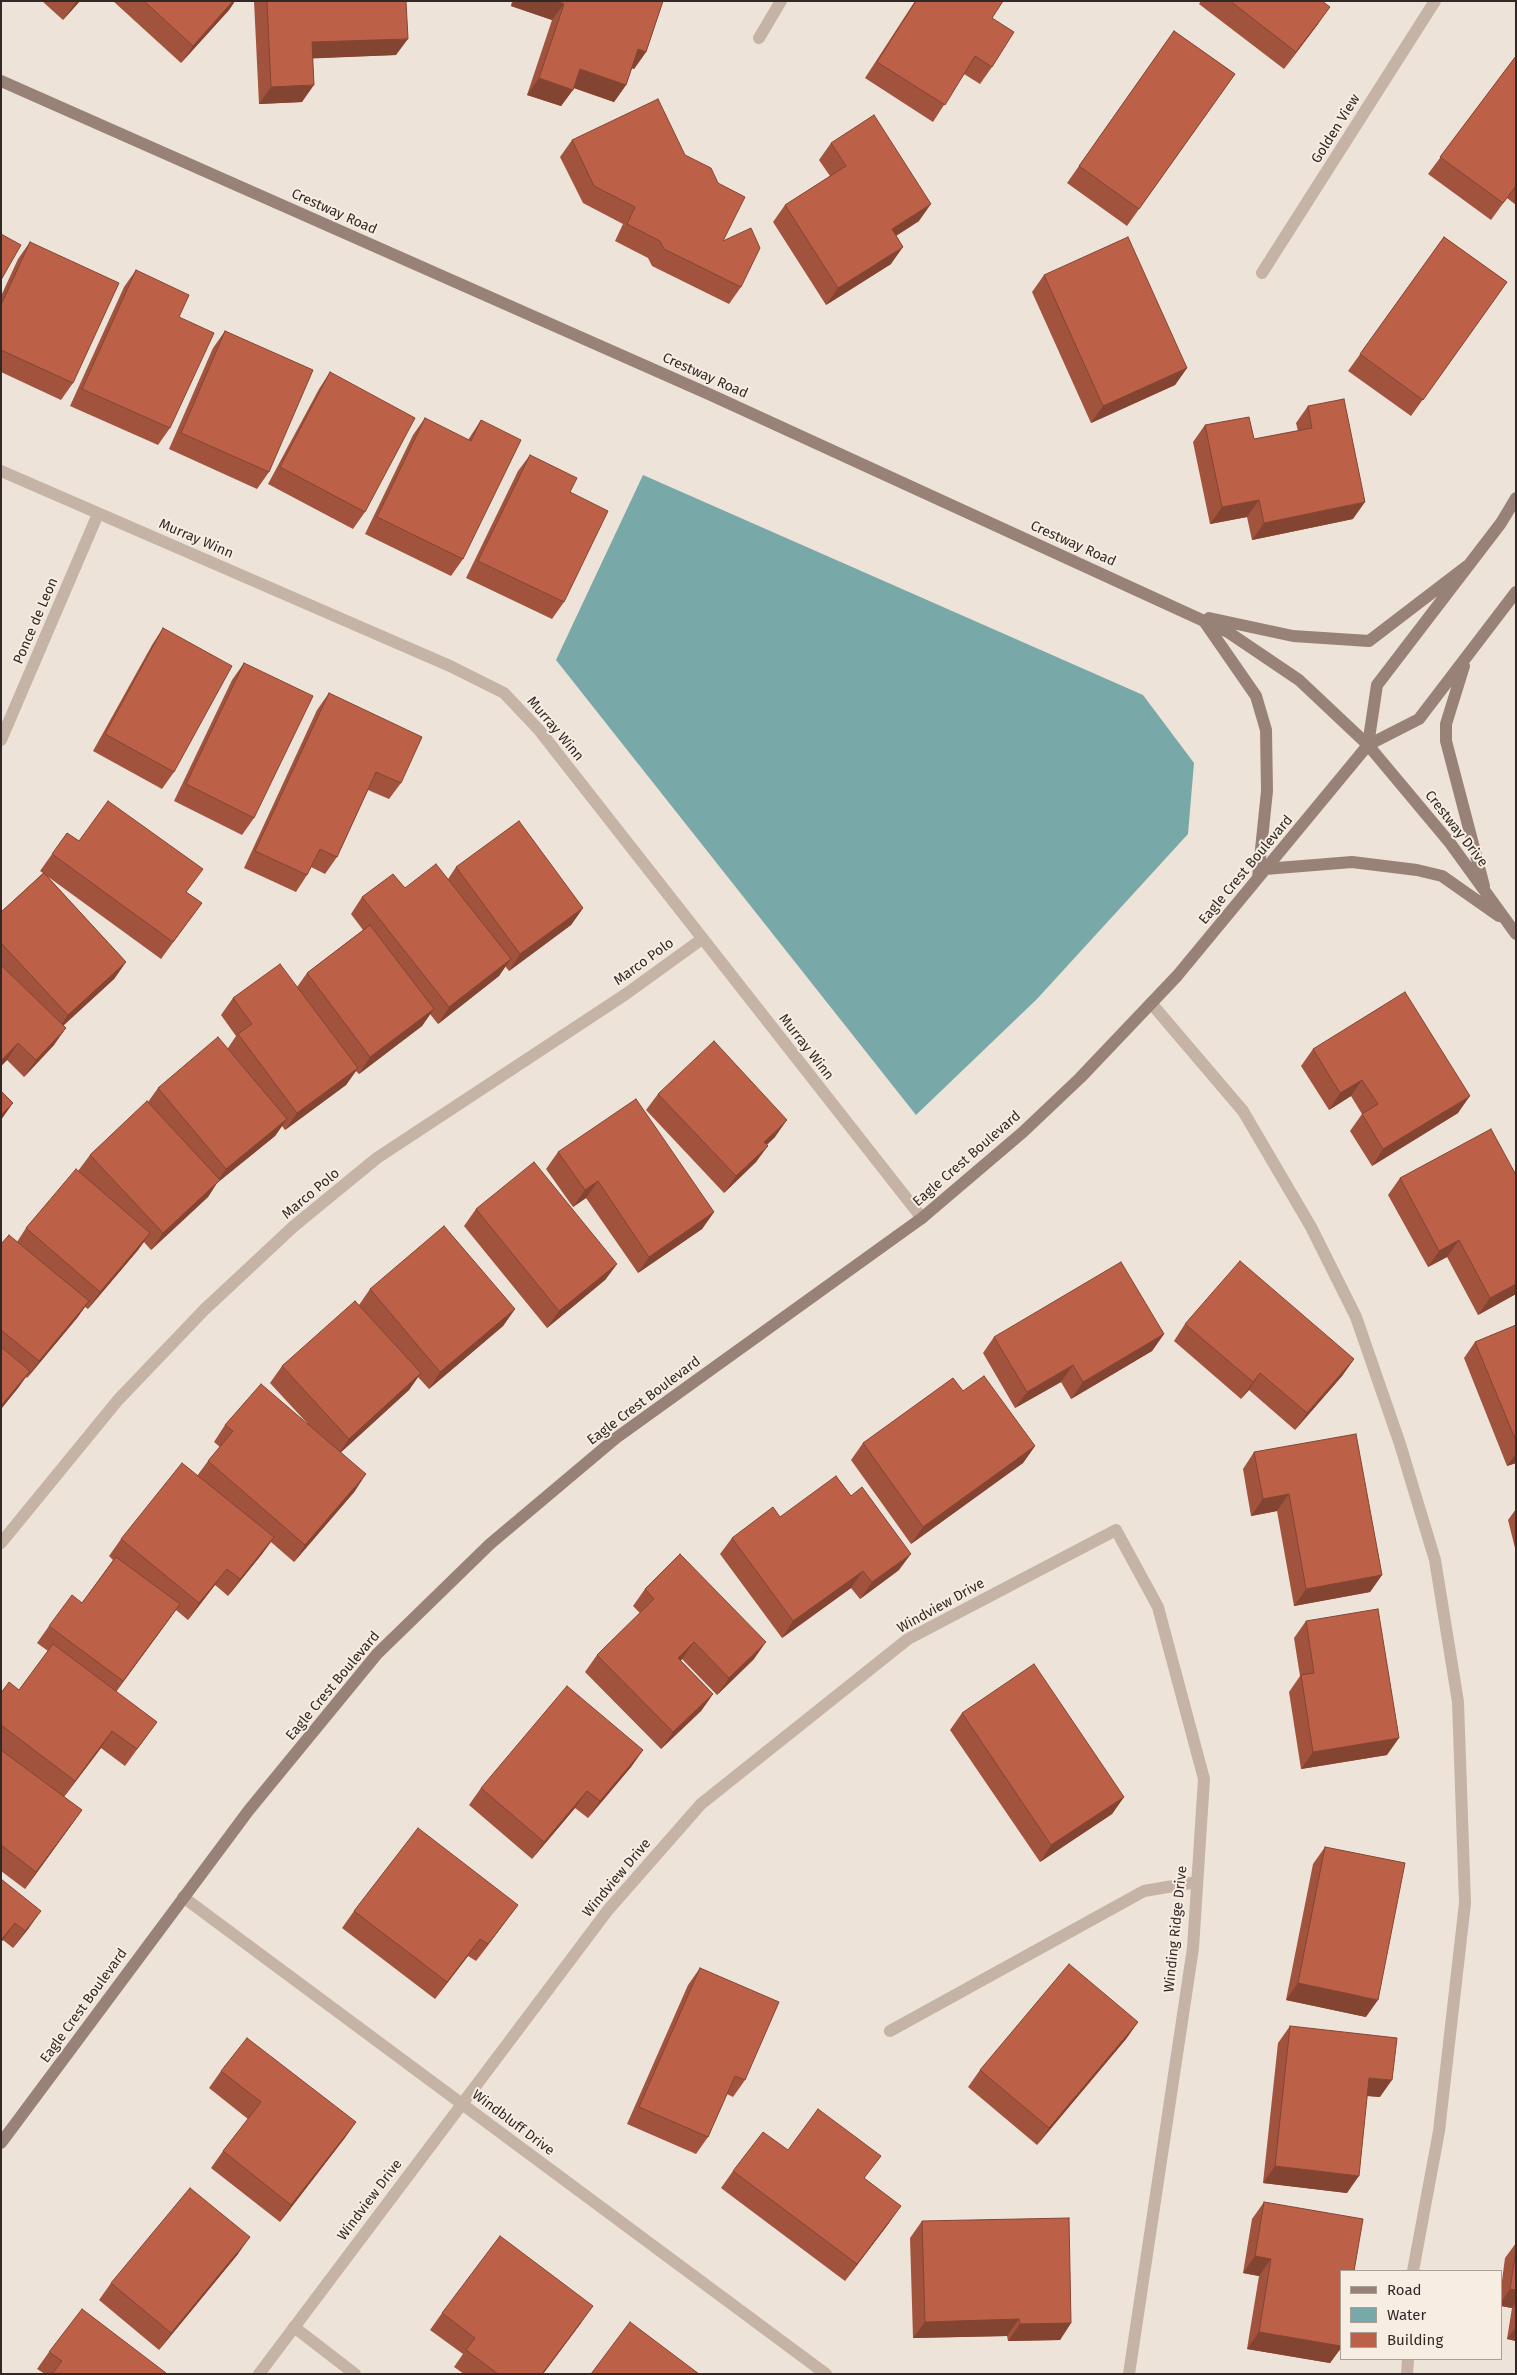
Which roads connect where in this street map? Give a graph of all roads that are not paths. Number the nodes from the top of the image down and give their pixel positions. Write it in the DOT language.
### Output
graph roads {
  1 [pos="781,1"];
  2 [pos="1435,1"];
  3 [pos="759,38"];
  4 [pos="1,81"];
  5 [pos="1262,273"];
  6 [pos="1,472"];
  7 [pos="1516,498"];
  8 [pos="98,514"];
  9 [pos="1467,566"];
  10 [pos="1516,592"];
  11 [pos="1190,614"];
  12 [pos="1204,621"];
  13 [pos="1467,655"];
  14 [pos="1,740"];
  15 [pos="1368,745"];
  16 [pos="1262,874"];
  17 [pos="1486,893"];
  18 [pos="1506,921"];
  19 [pos="1516,934"];
  20 [pos="702,940"];
  21 [pos="1151,1003"];
  22 [pos="922,1218"];
  23 [pos="1116,1530"];
  24 [pos="1,1542"];
  25 [pos="1197,1882"];
  26 [pos="183,1897"];
  27 [pos="890,2031"];
  28 [pos="462,2104"];
  29 [pos="1,2143"];
  30 [pos="1413,2270"];
  31 [pos="294,2327"];
  32 [pos="1408,2360"];
  33 [pos="259,2374"];
  34 [pos="355,2374"];
  35 [pos="826,2374"];
  36 [pos="1128,2374"];
  37 [pos="1407,2374"];
  1 -- 3 [label="street"];
  2 -- 5 [label="street, Golden View"];
  4 -- 11 [label="main road, Crestway Road"];
  6 -- 8 [label="street, Murray Winn"];
  7 -- 9 [label="main road"];
  8 -- 14 [label="street, Ponce de Leon"];
  8 -- 20 [label="street, Murray Winn"];
  9 -- 11 [label="main road"];
  9 -- 15 [label="main road"];
  10 -- 13 [label="main road, Eagle Crest Boulevard"];
  11 -- 12 [label="main road, Crestway Road"];
  12 -- 15 [label="main road, Crestway Road"];
  12 -- 16 [label="main road"];
  13 -- 15 [label="main road, Eagle Crest Boulevard"];
  13 -- 17 [label="main road"];
  15 -- 16 [label="main road, Eagle Crest Boulevard"];
  15 -- 17 [label="main road, Crestway Drive"];
  16 -- 18 [label="main road"];
  16 -- 21 [label="main road, Eagle Crest Boulevard"];
  17 -- 18 [label="main road, Crestway Drive"];
  18 -- 19 [label="main road, Crestway Drive"];
  20 -- 22 [label="street, Murray Winn"];
  20 -- 24 [label="street, Marco Polo"];
  21 -- 22 [label="main road, Eagle Crest Boulevard"];
  21 -- 30 [label="street"];
  22 -- 26 [label="main road, Eagle Crest Boulevard"];
  23 -- 25 [label="street, Winding Ridge Drive"];
  23 -- 28 [label="street, Windview Drive"];
  25 -- 27 [label="street"];
  25 -- 36 [label="street, Winding Ridge Drive"];
  26 -- 28 [label="street, Windbluff Drive"];
  26 -- 29 [label="main road, Eagle Crest Boulevard"];
  28 -- 31 [label="street, Windview Drive"];
  28 -- 35 [label="street, Windbluff Drive"];
  31 -- 33 [label="street, Windview Drive"];
  31 -- 34 [label="street"];
  32 -- 37 [label="street"];
}
